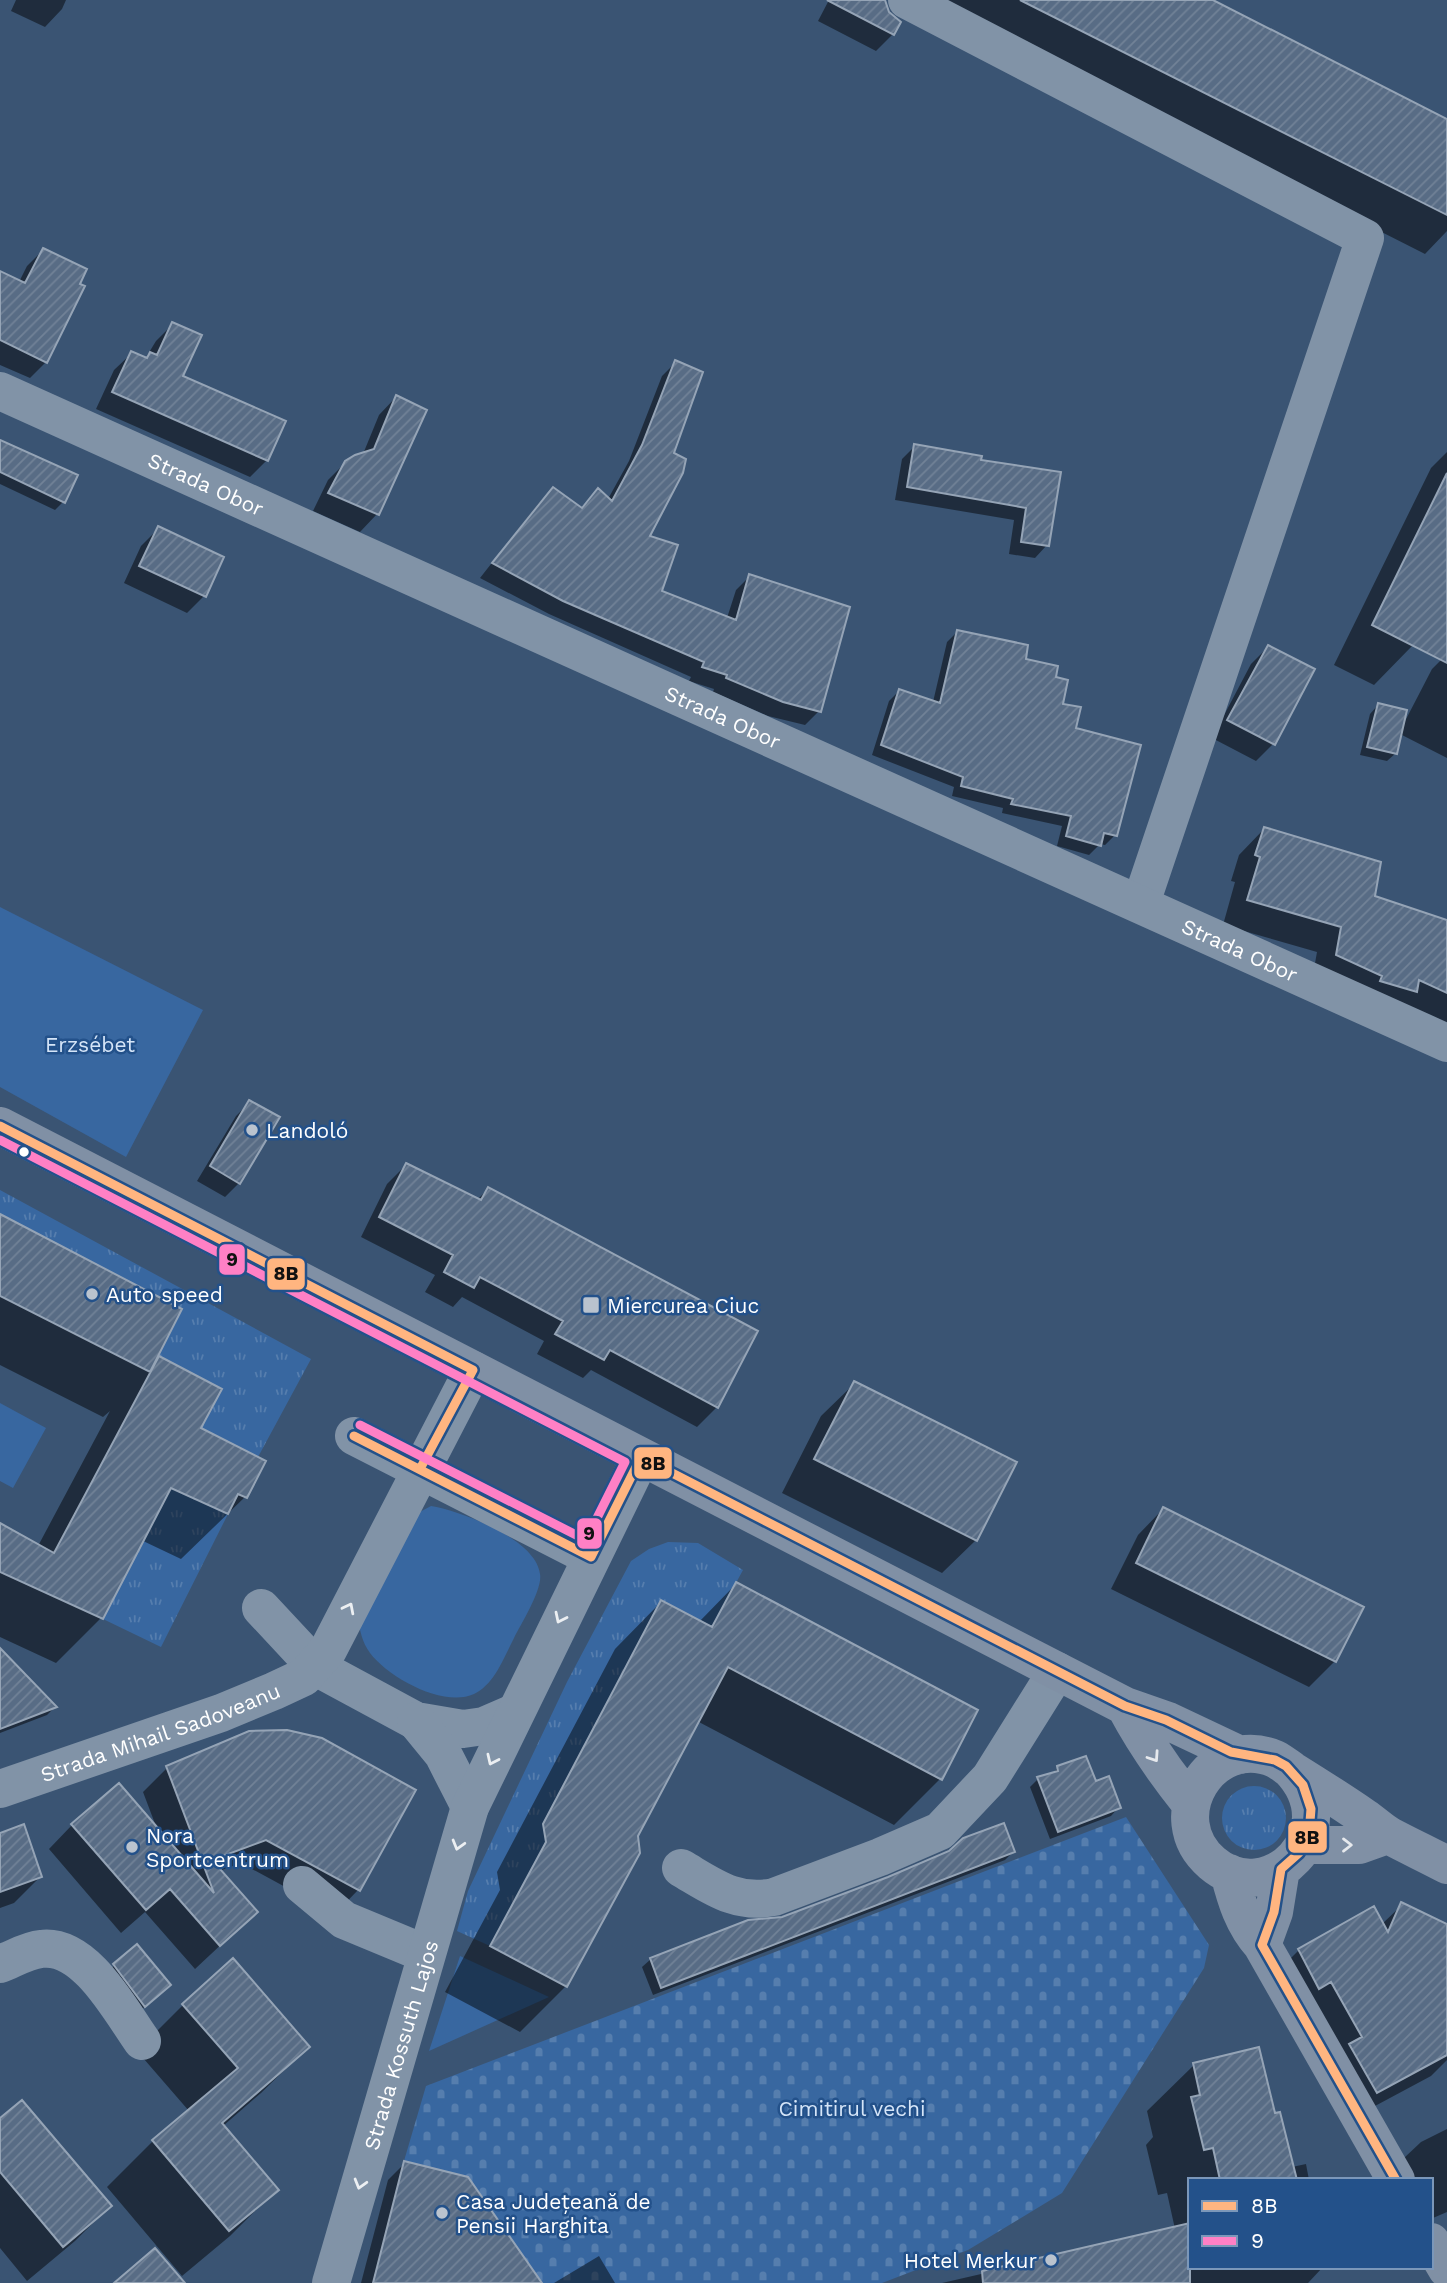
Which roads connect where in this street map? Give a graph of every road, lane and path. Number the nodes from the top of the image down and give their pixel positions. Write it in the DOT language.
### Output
graph roads {
  1 [pos="907,0"];
  2 [pos="0,391"];
  3 [pos="1141,903"];
  4 [pos="1447,1043"];
  5 [pos="0,1126"];
  6 [pos="473,1370"];
  7 [pos="354,1436"];
  8 [pos="641,1457"];
  9 [pos="420,1469"];
  10 [pos="590,1557"];
  11 [pos="261,1608"];
  12 [pos="316,1667"];
  13 [pos="1057,1671"];
  14 [pos="1125,1706"];
  15 [pos="514,1713"];
  16 [pos="416,1721"];
  17 [pos="1240,1755"];
  18 [pos="1290,1769"];
  19 [pos="0,1790"];
  20 [pos="1190,1803"];
  21 [pos="470,1807"];
  22 [pos="1387,1835"];
  23 [pos="1293,1857"];
  24 [pos="1447,1865"];
  25 [pos="681,1868"];
  26 [pos="1229,1873"];
  27 [pos="302,1885"];
  28 [pos="1262,1945"];
  29 [pos="426,1954"];
  30 [pos="0,1964"];
  31 [pos="142,2040"];
  32 [pos="1395,2178"];
  33 [pos="331,2283"];
  1 -- 3 [label="street"];
  2 -- 3 [label="street, Strada Obor"];
  3 -- 4 [label="street, Strada Obor"];
  5 -- 6 [label="main road"];
  6 -- 8 [label="main road"];
  6 -- 9 [label="street"];
  7 -- 9 [label="street"];
  8 -- 10 [label="street, Strada Kossuth Lajos"];
  8 -- 13 [label="main road"];
  9 -- 10 [label="street"];
  12 -- 9 [label="street, one-way"];
  10 -- 15 [label="street, Strada Kossuth Lajos, one-way"];
  11 -- 12 [label="street"];
  12 -- 16 [label="street"];
  12 -- 19 [label="street, Strada Mihail Sadoveanu"];
  13 -- 14 [label="main road"];
  13 -- 25 [label="street"];
  14 -- 17 [label="main road"];
  14 -- 20 [label="main road, one-way"];
  15 -- 16 [label="street"];
  15 -- 21 [label="street, Strada Kossuth Lajos, one-way"];
  16 -- 21 [label="street"];
  17 -- 18 [label="main road"];
  17 -- 20 [label="main road"];
  18 -- 22 [label="main road"];
  18 -- 23 [label="main road"];
  20 -- 26 [label="main road"];
  21 -- 29 [label="street, Strada Kossuth Lajos, one-way"];
  23 -- 22 [label="main road, one-way"];
  22 -- 24 [label="main road"];
  23 -- 26 [label="main road"];
  23 -- 28 [label="main road"];
  26 -- 28 [label="main road"];
  27 -- 29 [label="street"];
  28 -- 32 [label="main road"];
  29 -- 33 [label="street, Strada Kossuth Lajos, one-way"];
  30 -- 31 [label="street"];
}
